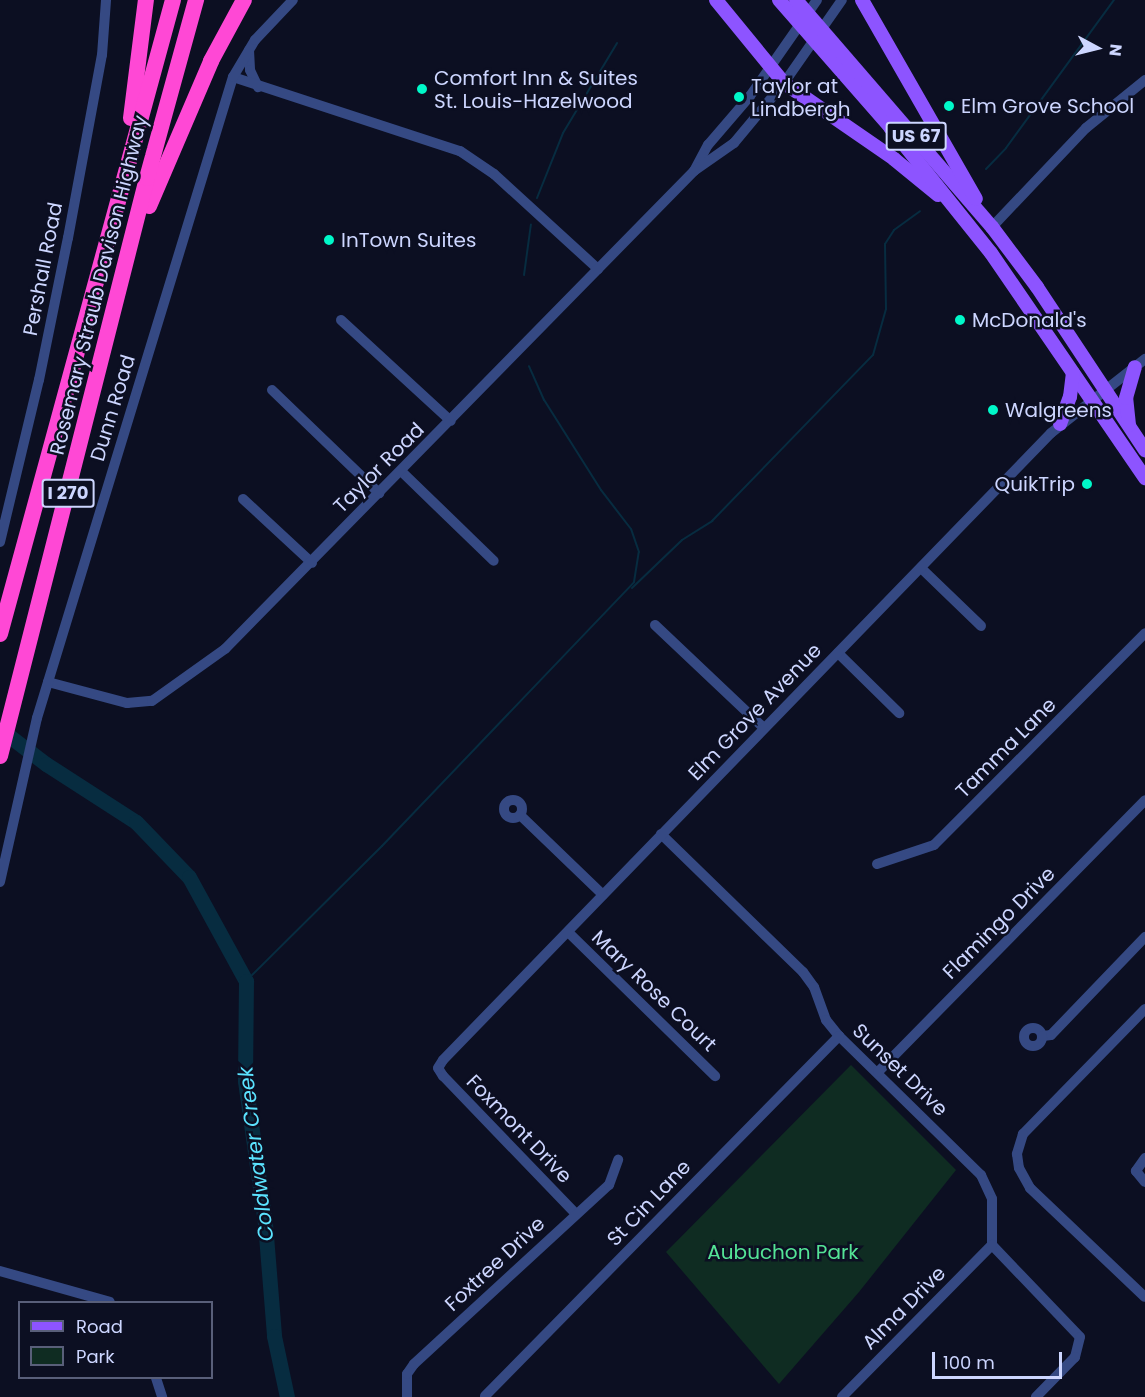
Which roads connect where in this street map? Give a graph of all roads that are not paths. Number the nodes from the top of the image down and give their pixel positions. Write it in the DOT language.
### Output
graph roads {
  1 [pos="106,0"];
  2 [pos="146,0"];
  3 [pos="172,0"];
  4 [pos="196,0"];
  5 [pos="244,0"];
  6 [pos="292,0"];
  7 [pos="716,0"];
  8 [pos="817,0"];
  9 [pos="842,0"];
  10 [pos="862,0"];
  11 [pos="786,1"];
  12 [pos="249,48"];
  13 [pos="834,53"];
  14 [pos="770,69"];
  15 [pos="233,77"];
  16 [pos="1145,80"];
  17 [pos="784,83"];
  18 [pos="258,87"];
  19 [pos="694,171"];
  20 [pos="124,177"];
  21 [pos="960,213"];
  22 [pos="992,227"];
  23 [pos="126,266"];
  24 [pos="598,269"];
  25 [pos="341,320"];
  26 [pos="1140,363"];
  27 [pos="1073,373"];
  28 [pos="1104,389"];
  29 [pos="272,390"];
  30 [pos="1090,399"];
  31 [pos="451,421"];
  32 [pos="1060,424"];
  33 [pos="1129,427"];
  34 [pos="1145,450"];
  35 [pos="401,471"];
  36 [pos="1145,478"];
  37 [pos="380,493"];
  38 [pos="243,499"];
  39 [pos="0,542"];
  40 [pos="494,561"];
  41 [pos="312,563"];
  42 [pos="922,569"];
  43 [pos="655,625"];
  44 [pos="981,626"];
  45 [pos="1145,633"];
  46 [pos="0,634"];
  47 [pos="837,653"];
  48 [pos="48,682"];
  49 [pos="899,713"];
  50 [pos="764,728"];
  51 [pos="0,756"];
  52 [pos="1145,801"];
  53 [pos="520,815"];
  54 [pos="661,834"];
  55 [pos="877,864"];
  56 [pos="0,882"];
  57 [pos="603,895"];
  58 [pos="568,932"];
  59 [pos="1145,937"];
  60 [pos="1145,1009"];
  61 [pos="839,1036"];
  62 [pos="1042,1036"];
  63 [pos="438,1068"];
  64 [pos="878,1072"];
  65 [pos="715,1076"];
  66 [pos="1145,1158"];
  67 [pos="618,1160"];
  68 [pos="1145,1182"];
  69 [pos="576,1214"];
  70 [pos="992,1245"];
  71 [pos="0,1271"];
  72 [pos="1145,1297"];
  73 [pos="106,1301"];
  74 [pos="157,1379"];
  75 [pos="485,1396"];
  76 [pos="162,1397"];
  77 [pos="407,1397"];
  78 [pos="842,1397"];
  79 [pos="1036,1397"];
  1 -- 39 [label="street, Pershall Road"];
  2 -- 20 [label="highway"];
  3 -- 20 [label="highway, Rosemary Straub Davison Highway / I 270"];
  4 -- 23 [label="highway, Rosemary Straub Davison Highway / I 270"];
  5 -- 23 [label="highway"];
  6 -- 12 [label="street, Dunn Road"];
  7 -- 14 [label="main road"];
  8 -- 14 [label="street, Taylor Road"];
  9 -- 17 [label="street, Taylor Road"];
  10 -- 22 [label="main road"];
  11 -- 13 [label="main road, US 67"];
  12 -- 15 [label="street, Dunn Road"];
  12 -- 18 [label="street"];
  13 -- 21 [label="main road, US 67"];
  13 -- 22 [label="main road, US 67"];
  14 -- 17 [label="main road"];
  14 -- 19 [label="street, Taylor Road"];
  15 -- 18 [label="street"];
  15 -- 48 [label="street, Dunn Road"];
  16 -- 22 [label="street"];
  17 -- 19 [label="street, Taylor Road"];
  17 -- 21 [label="main road"];
  18 -- 24 [label="street"];
  19 -- 24 [label="street, Taylor Road"];
  20 -- 46 [label="highway, Rosemary Straub Davison Highway / I 270"];
  21 -- 27 [label="main road, US 67"];
  22 -- 28 [label="main road, US 67"];
  23 -- 51 [label="highway, Rosemary Straub Davison Highway / I 270"];
  24 -- 31 [label="street, Taylor Road"];
  25 -- 31 [label="street"];
  26 -- 28 [label="street, Elm Grove Avenue"];
  26 -- 33 [label="main road"];
  27 -- 30 [label="main road, US 67"];
  27 -- 32 [label="main road"];
  28 -- 30 [label="street, Elm Grove Avenue"];
  28 -- 33 [label="main road, US 67"];
  29 -- 37 [label="street"];
  30 -- 32 [label="street, Elm Grove Avenue"];
  30 -- 36 [label="main road, US 67"];
  31 -- 35 [label="street, Taylor Road"];
  32 -- 42 [label="street, Elm Grove Avenue"];
  33 -- 34 [label="main road, US 67"];
  35 -- 37 [label="street, Taylor Road"];
  35 -- 40 [label="street"];
  37 -- 41 [label="street, Taylor Road"];
  38 -- 41 [label="street"];
  41 -- 48 [label="street, Taylor Road"];
  42 -- 44 [label="street"];
  42 -- 47 [label="street, Elm Grove Avenue"];
  43 -- 50 [label="street"];
  45 -- 55 [label="street, Tamma Lane"];
  47 -- 49 [label="street"];
  47 -- 50 [label="street, Elm Grove Avenue"];
  48 -- 56 [label="street, Dunn Road"];
  50 -- 54 [label="street, Elm Grove Avenue"];
  52 -- 64 [label="street, Flamingo Drive"];
  53 -- 57 [label="street"];
  54 -- 57 [label="street, Elm Grove Avenue"];
  54 -- 61 [label="street, Sunset Drive"];
  57 -- 58 [label="street, Elm Grove Avenue"];
  58 -- 63 [label="street, Elm Grove Avenue"];
  58 -- 65 [label="street, Mary Rose Court"];
  59 -- 62 [label="street"];
  60 -- 72 [label="street"];
  61 -- 64 [label="street, Sunset Drive"];
  61 -- 75 [label="street, St Cin Lane"];
  63 -- 69 [label="street, Foxmont Drive"];
  64 -- 70 [label="street, Sunset Drive"];
  66 -- 68 [label="street"];
  67 -- 69 [label="street, Foxtree Drive"];
  69 -- 77 [label="street, Foxtree Drive"];
  70 -- 78 [label="street, Alma Drive"];
  70 -- 79 [label="street"];
  71 -- 73 [label="street"];
  74 -- 76 [label="street"];
}
